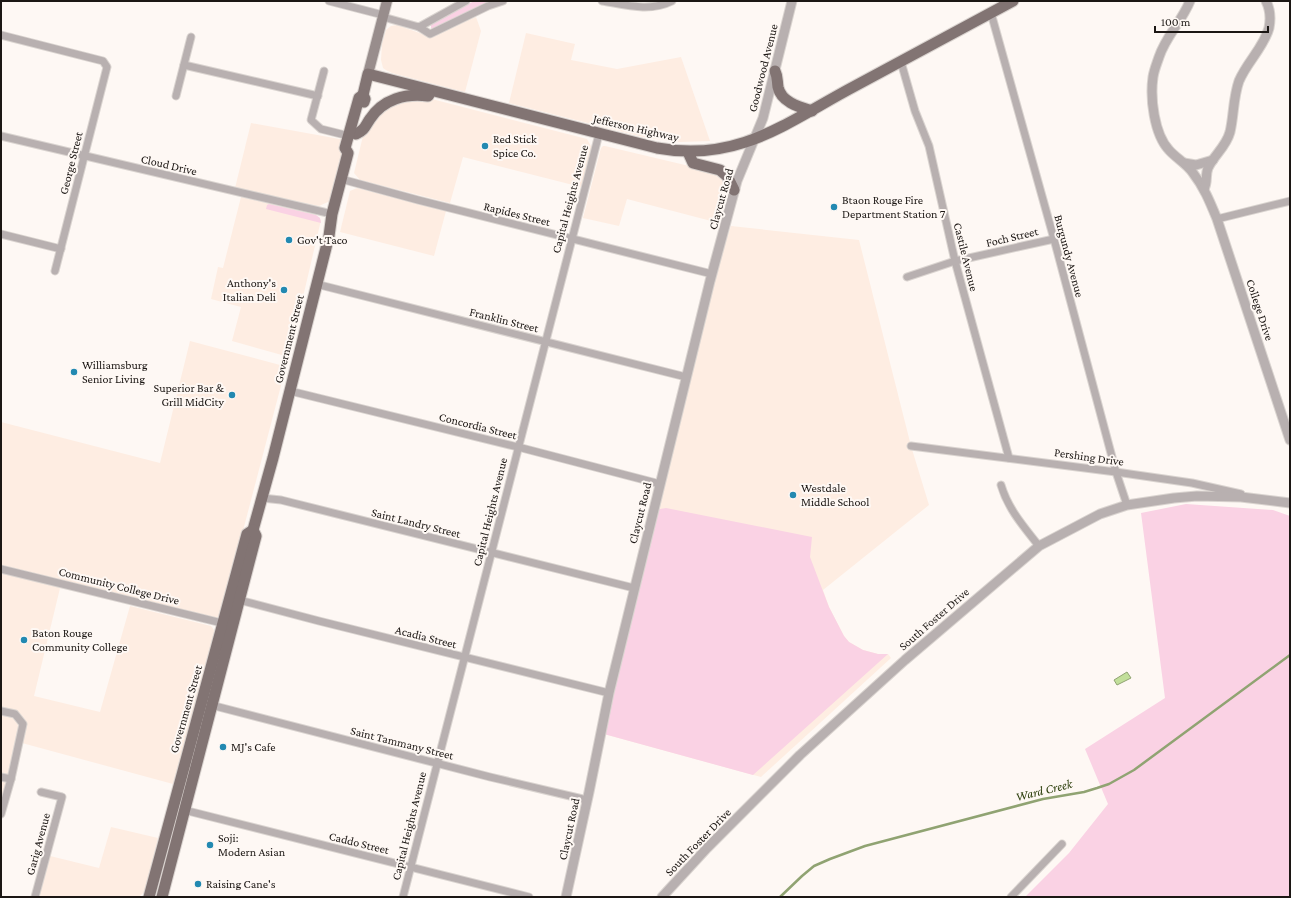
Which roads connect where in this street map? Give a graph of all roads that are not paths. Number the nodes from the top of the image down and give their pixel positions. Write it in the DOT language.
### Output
graph roads {
  1 [pos="329,1"];
  2 [pos="387,1"];
  3 [pos="466,1"];
  4 [pos="503,1"];
  5 [pos="602,1"];
  6 [pos="672,1"];
  7 [pos="792,1"];
  8 [pos="1013,1"];
  9 [pos="1190,1"];
  10 [pos="1266,1"];
  11 [pos="991,13"];
  12 [pos="383,16"];
  13 [pos="418,27"];
  14 [pos="1,35"];
  15 [pos="191,37"];
  16 [pos="901,62"];
  17 [pos="184,65"];
  18 [pos="324,71"];
  19 [pos="775,71"];
  20 [pos="368,74"];
  21 [pos="433,92"];
  22 [pos="176,96"];
  23 [pos="318,96"];
  24 [pos="812,111"];
  25 [pos="599,134"];
  26 [pos="352,135"];
  27 [pos="1,136"];
  28 [pos="754,140"];
  29 [pos="688,152"];
  30 [pos="84,157"];
  31 [pos="1213,160"];
  32 [pos="1184,163"];
  33 [pos="341,179"];
  34 [pos="1204,189"];
  35 [pos="734,190"];
  36 [pos="1290,201"];
  37 [pos="332,214"];
  38 [pos="1217,218"];
  39 [pos="1,234"];
  40 [pos="572,238"];
  41 [pos="1054,239"];
  42 [pos="61,249"];
  43 [pos="955,261"];
  44 [pos="55,271"];
  45 [pos="712,274"];
  46 [pos="907,277"];
  47 [pos="316,284"];
  48 [pos="544,342"];
  49 [pos="686,377"];
  50 [pos="290,391"];
  51 [pos="1290,440"];
  52 [pos="911,446"];
  53 [pos="518,447"];
  54 [pos="1009,458"];
  55 [pos="1116,472"];
  56 [pos="660,484"];
  57 [pos="1001,485"];
  58 [pos="1290,497"];
  59 [pos="262,498"];
  60 [pos="1262,499"];
  61 [pos="1274,500"];
  62 [pos="1290,503"];
  63 [pos="1127,505"];
  64 [pos="1290,507"];
  65 [pos="253,530"];
  66 [pos="1039,546"];
  67 [pos="491,553"];
  68 [pos="238,567"];
  69 [pos="1,569"];
  70 [pos="634,588"];
  71 [pos="239,600"];
  72 [pos="228,624"];
  73 [pos="464,657"];
  74 [pos="609,693"];
  75 [pos="211,705"];
  76 [pos="1,711"];
  77 [pos="437,763"];
  78 [pos="1,777"];
  79 [pos="11,780"];
  80 [pos="41,792"];
  81 [pos="587,800"];
  82 [pos="184,810"];
  83 [pos="1,814"];
  84 [pos="1062,844"];
  85 [pos="410,867"];
  86 [pos="35,897"];
  87 [pos="149,897"];
  88 [pos="162,897"];
  89 [pos="403,897"];
  90 [pos="530,897"];
  91 [pos="566,897"];
  92 [pos="662,897"];
  93 [pos="1011,897"];
  1 -- 12 [label="street"];
  2 -- 12 [label="main road, Government Street"];
  3 -- 13 [label="street"];
  4 -- 13 [label="street"];
  5 -- 6 [label="street"];
  7 -- 19 [label="street, Goodwood Avenue"];
  8 -- 11 [label="main road, Jefferson Highway"];
  9 -- 32 [label="street, College Drive"];
  10 -- 31 [label="street"];
  11 -- 16 [label="main road, Jefferson Highway"];
  11 -- 41 [label="street, Burgundy Avenue"];
  12 -- 13 [label="street"];
  12 -- 20 [label="main road, Government Street"];
  14 -- 30 [label="street, George Street"];
  15 -- 17 [label="street"];
  16 -- 24 [label="main road, Jefferson Highway"];
  16 -- 43 [label="street, Castile Avenue"];
  17 -- 22 [label="street"];
  17 -- 23 [label="street"];
  18 -- 23 [label="street"];
  19 -- 24 [label="main road"];
  19 -- 28 [label="street, Goodwood Avenue"];
  20 -- 21 [label="main road, Jefferson Highway"];
  20 -- 26 [label="main road, Government Street"];
  21 -- 25 [label="main road, Jefferson Highway"];
  21 -- 26 [label="main road"];
  23 -- 26 [label="street"];
  24 -- 28 [label="main road, Jefferson Highway"];
  25 -- 29 [label="main road, Jefferson Highway"];
  25 -- 40 [label="street, Capital Heights Avenue"];
  26 -- 33 [label="main road, Government Street"];
  27 -- 30 [label="street, Cloud Drive"];
  28 -- 29 [label="main road, Jefferson Highway"];
  28 -- 35 [label="street, Claycut Road"];
  29 -- 35 [label="main road"];
  30 -- 37 [label="street, Cloud Drive"];
  30 -- 42 [label="street, George Street"];
  31 -- 32 [label="street"];
  31 -- 34 [label="street"];
  32 -- 34 [label="street, College Drive"];
  33 -- 37 [label="main road, Government Street"];
  33 -- 40 [label="street, Rapides Street"];
  34 -- 38 [label="street, College Drive"];
  35 -- 45 [label="street, Claycut Road"];
  36 -- 38 [label="street"];
  37 -- 47 [label="main road, Government Street"];
  38 -- 51 [label="street, College Drive"];
  39 -- 42 [label="street"];
  40 -- 45 [label="street, Rapides Street"];
  40 -- 48 [label="street, Capital Heights Avenue"];
  41 -- 43 [label="street, Foch Street"];
  41 -- 55 [label="street, Burgundy Avenue"];
  42 -- 44 [label="street, George Street"];
  43 -- 46 [label="street, Foch Street"];
  43 -- 54 [label="street, Castile Avenue"];
  45 -- 49 [label="street, Claycut Road"];
  47 -- 48 [label="street, Franklin Street"];
  47 -- 50 [label="main road, Government Street"];
  48 -- 49 [label="street, Franklin Street"];
  48 -- 53 [label="street, Capital Heights Avenue"];
  49 -- 56 [label="street, Claycut Road"];
  50 -- 53 [label="street, Concordia Street"];
  50 -- 59 [label="main road, Government Street"];
  52 -- 54 [label="street, Pershing Drive"];
  53 -- 56 [label="street, Concordia Street"];
  53 -- 67 [label="street, Capital Heights Avenue"];
  54 -- 55 [label="street, Pershing Drive"];
  55 -- 60 [label="street, Pershing Drive"];
  55 -- 63 [label="street, Burgundy Avenue"];
  56 -- 70 [label="street, Claycut Road"];
  57 -- 66 [label="street"];
  58 -- 61 [label="street"];
  59 -- 65 [label="main road, Government Street"];
  59 -- 67 [label="street, Saint Landry Street"];
  60 -- 61 [label="street, South Foster Drive"];
  60 -- 63 [label="street, South Foster Drive"];
  61 -- 62 [label="street, South Foster Drive"];
  61 -- 64 [label="street"];
  63 -- 66 [label="street, South Foster Drive"];
  65 -- 68 [label="main road, Government Street"];
  65 -- 71 [label="main road, Government Street"];
  66 -- 92 [label="street, South Foster Drive"];
  67 -- 70 [label="street, Saint Landry Street"];
  67 -- 73 [label="street, Capital Heights Avenue"];
  68 -- 71 [label="main road"];
  68 -- 72 [label="main road, Government Street"];
  69 -- 72 [label="street, Community College Drive"];
  70 -- 74 [label="street, Claycut Road"];
  71 -- 72 [label="main road, Government Street"];
  71 -- 73 [label="street, Acadia Street"];
  72 -- 75 [label="main road, Government Street"];
  72 -- 87 [label="main road, Government Street"];
  73 -- 74 [label="street, Acadia Street"];
  73 -- 77 [label="street, Capital Heights Avenue"];
  74 -- 81 [label="street, Claycut Road"];
  75 -- 77 [label="street, Saint Tammany Street"];
  75 -- 82 [label="main road, Government Street"];
  76 -- 79 [label="street"];
  77 -- 81 [label="street, Saint Tammany Street"];
  77 -- 85 [label="street, Capital Heights Avenue"];
  78 -- 79 [label="street"];
  79 -- 83 [label="street"];
  80 -- 86 [label="street, Garig Avenue"];
  81 -- 91 [label="street, Claycut Road"];
  82 -- 85 [label="street, Caddo Street"];
  82 -- 88 [label="main road, Government Street"];
  84 -- 93 [label="street"];
  85 -- 89 [label="street, Capital Heights Avenue"];
  85 -- 90 [label="street, Caddo Street"];
}
